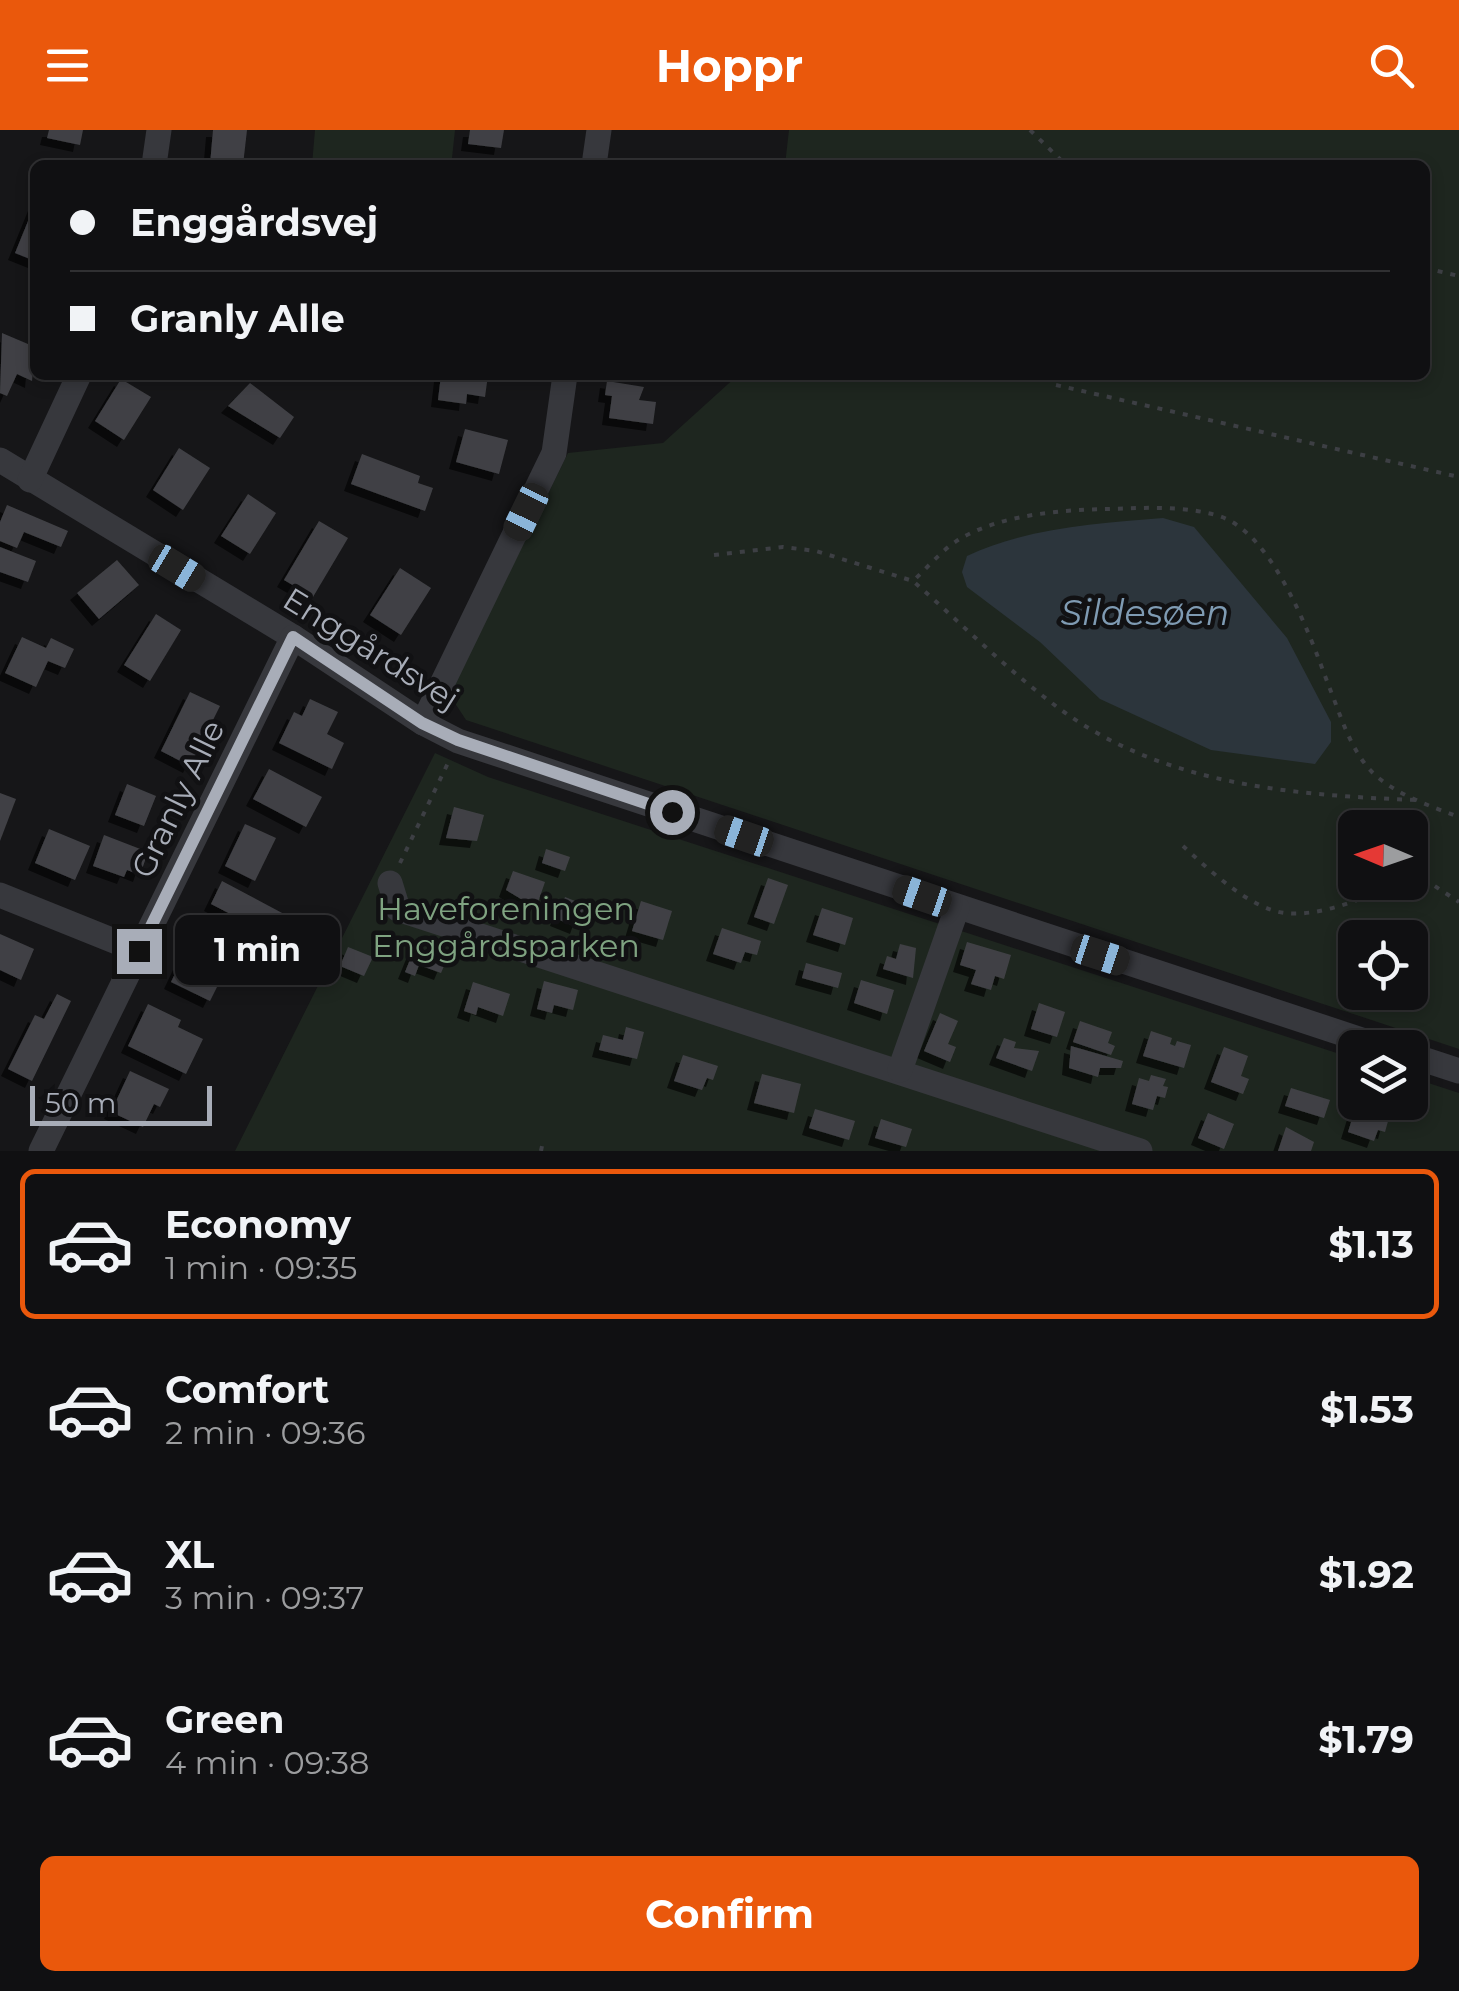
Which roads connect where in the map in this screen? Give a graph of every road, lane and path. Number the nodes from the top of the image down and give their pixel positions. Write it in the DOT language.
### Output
graph roads {
  1 [pos="159,130"];
  2 [pos="599,130"];
  3 [pos="1030,130"];
  4 [pos="155,160"];
  5 [pos="595,160"];
  6 [pos="1061,160"];
  7 [pos="1430,269"];
  8 [pos="1459,276"];
  9 [pos="76,380"];
  10 [pos="564,380"];
  11 [pos="1056,385"];
  12 [pos="0,460"];
  13 [pos="1459,477"];
  14 [pos="30,480"];
  15 [pos="714,556"];
  16 [pos="913,581"];
  17 [pos="293,637"];
  18 [pos="422,723"];
  19 [pos="458,740"];
  20 [pos="1415,800"];
  21 [pos="1459,817"];
  22 [pos="1183,846"];
  23 [pos="390,884"];
  24 [pos="1428,884"];
  25 [pos="0,895"];
  26 [pos="1364,900"];
  27 [pos="1459,902"];
  28 [pos="958,908"];
  29 [pos="139,951"];
  30 [pos="1338,1032"];
  31 [pos="1428,1061"];
  32 [pos="900,1070"];
  33 [pos="1459,1071"];
  34 [pos="543,1141"];
  35 [pos="41,1151"];
  36 [pos="541,1151"];
  37 [pos="1140,1151"];
  1 -- 4 [label="street"];
  2 -- 5 [label="street"];
  3 -- 6 [label="path"];
  7 -- 8 [label="path"];
  9 -- 14 [label="street"];
  10 -- 18 [label="street"];
  11 -- 13 [label="path"];
  12 -- 14 [label="street, Enggårdsvej"];
  14 -- 17 [label="street, Enggårdsvej"];
  15 -- 16 [label="path"];
  16 -- 20 [label="path"];
  16 -- 20 [label="path"];
  17 -- 18 [label="street, Enggårdsvej"];
  17 -- 29 [label="street, Granly Alle"];
  18 -- 19 [label="street, Enggårdsvej"];
  19 -- 23 [label="path"];
  19 -- 28 [label="street, Enggårdsvej"];
  20 -- 21 [label="path"];
  22 -- 26 [label="path"];
  23 -- 32 [label="street"];
  24 -- 27 [label="path"];
  25 -- 29 [label="street"];
  28 -- 30 [label="street, Enggårdsvej"];
  28 -- 32 [label="street"];
  29 -- 35 [label="street, Granly Alle"];
  31 -- 33 [label="street"];
  32 -- 37 [label="street"];
  34 -- 36 [label="path"];
}
